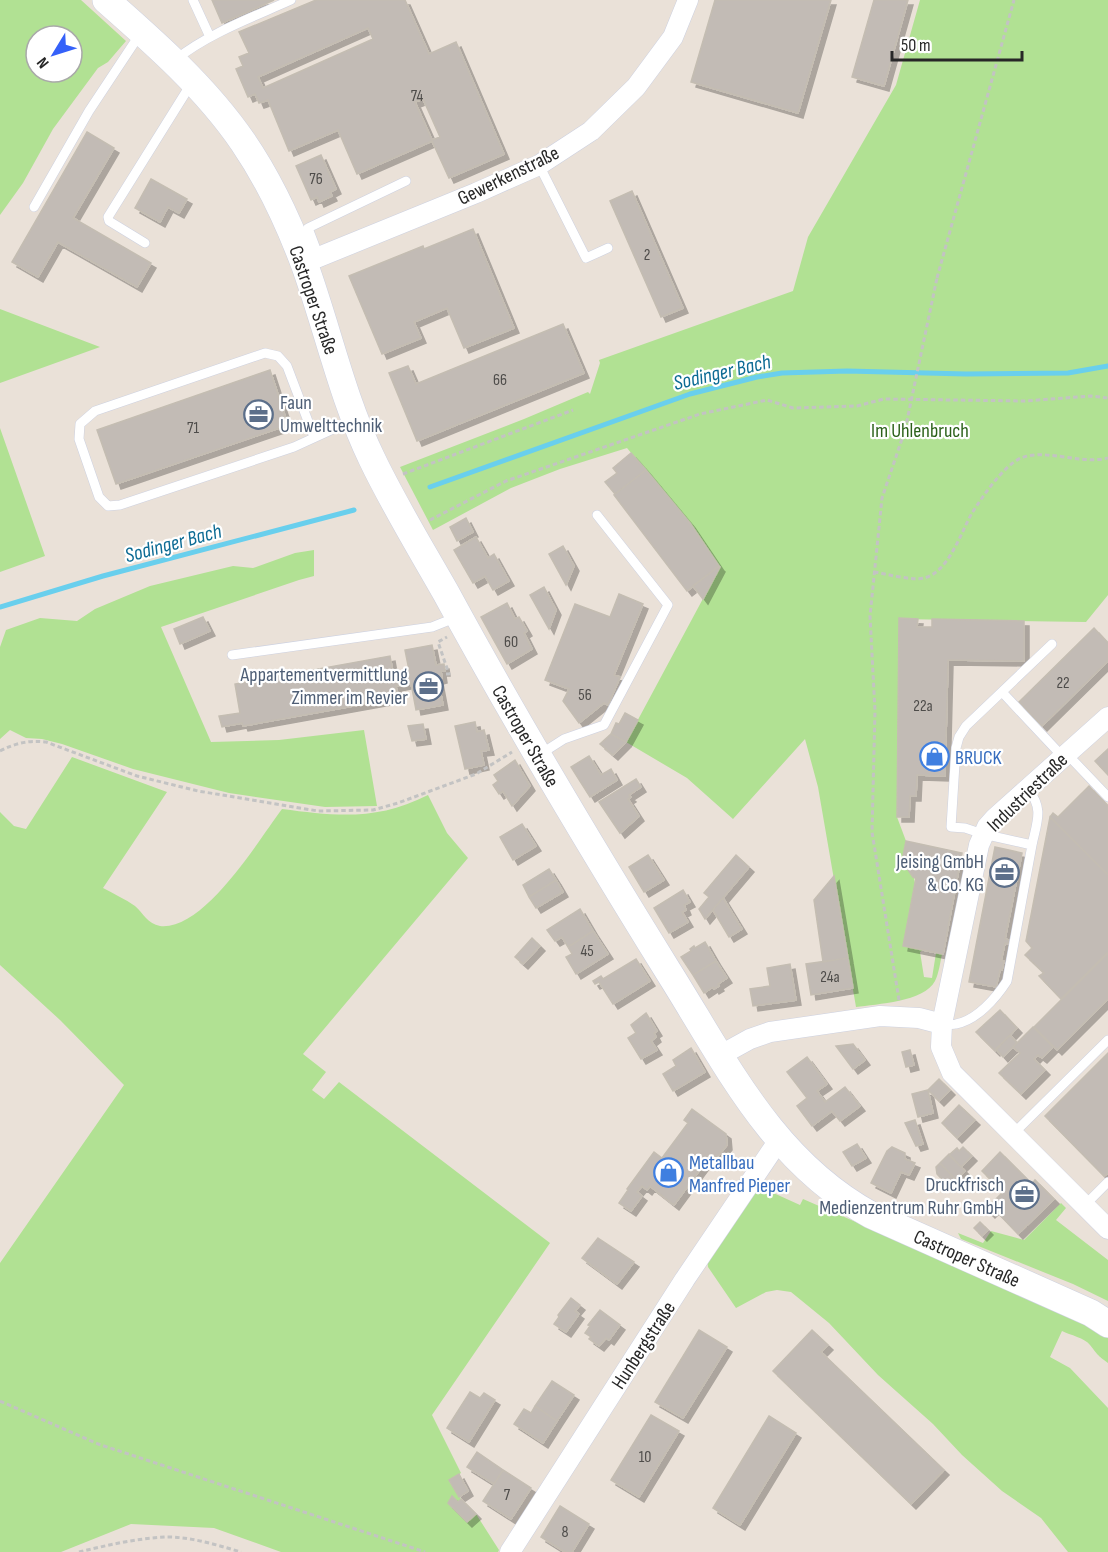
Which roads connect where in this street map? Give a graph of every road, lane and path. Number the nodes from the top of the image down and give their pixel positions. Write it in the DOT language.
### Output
graph roads {
  1 [pos="106,0"];
  2 [pos="192,0"];
  3 [pos="291,0"];
  4 [pos="688,0"];
  5 [pos="1014,0"];
  6 [pos="142,32"];
  7 [pos="210,37"];
  8 [pos="173,62"];
  9 [pos="193,82"];
  10 [pos="539,165"];
  11 [pos="406,181"];
  12 [pos="34,207"];
  13 [pos="145,243"];
  14 [pos="608,248"];
  15 [pos="311,260"];
  16 [pos="1108,398"];
  17 [pos="573,410"];
  18 [pos="355,419"];
  19 [pos="314,437"];
  20 [pos="1108,458"];
  21 [pos="385,483"];
  22 [pos="597,515"];
  23 [pos="411,530"];
  24 [pos="874,573"];
  25 [pos="458,616"];
  26 [pos="1052,644"];
  27 [pos="232,655"];
  28 [pos="447,665"];
  29 [pos="446,674"];
  30 [pos="1002,692"];
  31 [pos="1108,717"];
  32 [pos="533,749"];
  33 [pos="0,751"];
  34 [pos="1065,756"];
  35 [pos="1028,789"];
  36 [pos="1108,797"];
  37 [pos="983,834"];
  38 [pos="1032,844"];
  39 [pos="902,1016"];
  40 [pos="942,1024"];
  41 [pos="1108,1040"];
  42 [pos="721,1055"];
  43 [pos="1013,1134"];
  44 [pos="779,1140"];
  45 [pos="1108,1182"];
  46 [pos="1084,1206"];
  47 [pos="1108,1229"];
  48 [pos="1108,1324"];
  49 [pos="0,1401"];
  50 [pos="79,1552"];
  51 [pos="241,1552"];
  52 [pos="425,1552"];
  53 [pos="510,1552"];
  1 -- 6 [label="main road, Castroper Straße"];
  2 -- 7 [label="lane"];
  3 -- 7 [label="lane"];
  4 -- 10 [label="street, Gewerkenstraße"];
  5 -- 24 [label="path, bridge"];
  6 -- 8 [label="main road, Castroper Straße"];
  6 -- 12 [label="lane"];
  7 -- 8 [label="lane"];
  8 -- 9 [label="main road, Castroper Straße"];
  9 -- 13 [label="lane"];
  9 -- 15 [label="main road, Castroper Straße"];
  10 -- 14 [label="lane"];
  10 -- 15 [label="street, Gewerkenstraße"];
  11 -- 15 [label="lane"];
  15 -- 18 [label="main road, Castroper Straße"];
  16 -- 23 [label="path"];
  17 -- 21 [label="path"];
  18 -- 19 [label="lane"];
  18 -- 21 [label="main road, Castroper Straße"];
  19 -- 19 [label="lane"];
  20 -- 24 [label="path"];
  21 -- 23 [label="main road, Castroper Straße"];
  22 -- 32 [label="lane"];
  23 -- 25 [label="main road, Castroper Straße"];
  24 -- 39 [label="path"];
  25 -- 27 [label="lane"];
  25 -- 32 [label="main road, Castroper Straße"];
  26 -- 30 [label="lane"];
  28 -- 29 [label="path"];
  30 -- 34 [label="lane"];
  30 -- 37 [label="lane"];
  31 -- 34 [label="street, Industriestraße"];
  32 -- 33 [label="path"];
  32 -- 42 [label="main road, Castroper Straße"];
  34 -- 35 [label="street, Industriestraße"];
  34 -- 36 [label="lane"];
  35 -- 37 [label="street, Industriestraße"];
  35 -- 38 [label="lane"];
  37 -- 38 [label="lane"];
  37 -- 40 [label="street, Industriestraße"];
  38 -- 40 [label="lane"];
  39 -- 40 [label="street"];
  39 -- 42 [label="street"];
  40 -- 43 [label="street, Industriestraße"];
  41 -- 43 [label="lane"];
  42 -- 44 [label="main road, Castroper Straße"];
  43 -- 46 [label="street, Industriestraße"];
  44 -- 48 [label="main road, Castroper Straße"];
  44 -- 53 [label="street, Hunbergstraße"];
  45 -- 46 [label="lane"];
  46 -- 47 [label="street, Industriestraße"];
  49 -- 52 [label="path"];
  50 -- 51 [label="path"];
}
